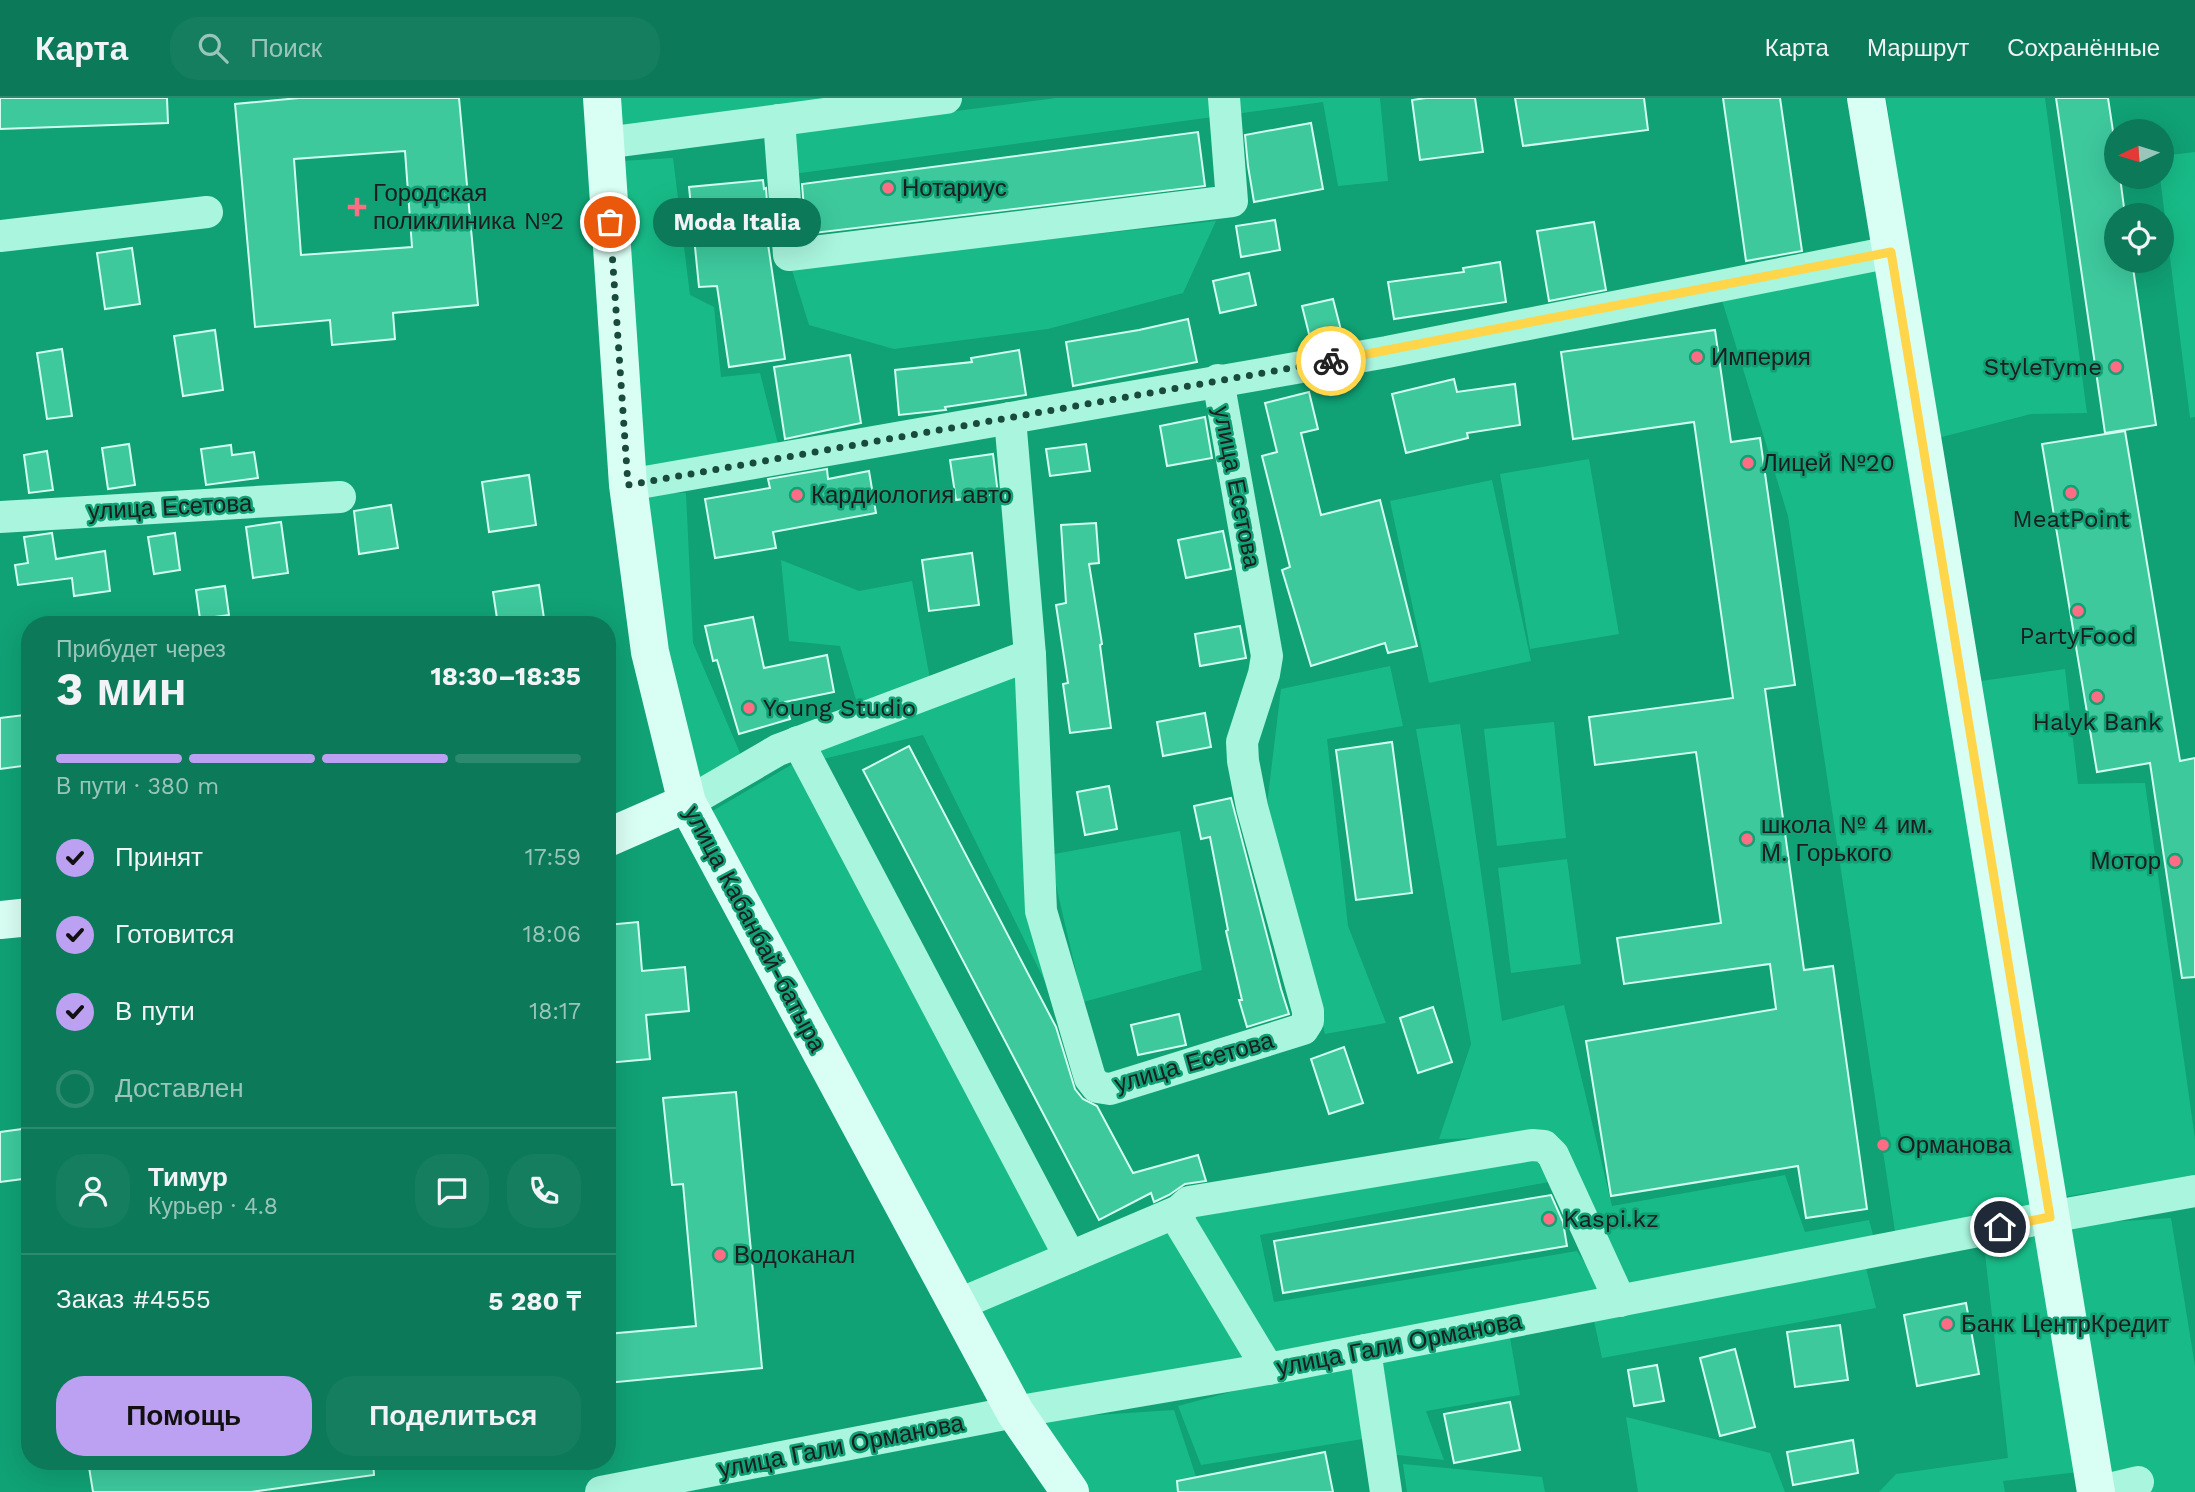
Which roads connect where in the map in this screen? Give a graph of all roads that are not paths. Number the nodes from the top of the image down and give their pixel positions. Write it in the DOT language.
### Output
graph roads {
  1 [pos="602,98"];
  2 [pos="946,98"];
  3 [pos="1224,98"];
  4 [pos="1866,98"];
  5 [pos="779,120"];
  6 [pos="605,143"];
  7 [pos="207,212"];
  8 [pos="0,236"];
  9 [pos="1891,252"];
  10 [pos="1218,380"];
  11 [pos="1010,418"];
  12 [pos="628,485"];
  13 [pos="340,496"];
  14 [pos="0,517"];
  15 [pos="1030,654"];
  16 [pos="798,743"];
  17 [pos="687,803"];
  18 [pos="616,834"];
  19 [pos="21,918"];
  20 [pos="0,920"];
  21 [pos="2195,1191"];
  22 [pos="1179,1211"];
  23 [pos="2050,1217"];
  24 [pos="1070,1257"];
  25 [pos="1620,1301"];
  26 [pos="957,1305"];
  27 [pos="1365,1350"];
  28 [pos="1268,1369"];
  29 [pos="1015,1412"];
  30 [pos="2138,1482"];
  31 [pos="601,1492"];
  32 [pos="1070,1492"];
  33 [pos="1386,1492"];
  34 [pos="2096,1492"];
  1 -- 6 [label="main road, улица Кабанбай-батыра"];
  2 -- 5 [label="street"];
  3 -- 5 [label="street"];
  4 -- 9 [label="main road"];
  5 -- 6 [label="street"];
  6 -- 12 [label="main road, улица Кабанбай-батыра"];
  7 -- 8 [label="street"];
  9 -- 10 [label="street, улица Есетова"];
  9 -- 23 [label="main road"];
  10 -- 11 [label="street, улица Есетова"];
  10 -- 15 [label="street, улица Есетова"];
  11 -- 12 [label="street, улица Есетова"];
  11 -- 15 [label="street, улица Есетова"];
  12 -- 17 [label="main road, улица Кабанбай-батыра"];
  13 -- 14 [label="street, улица Есетова"];
  15 -- 16 [label="street"];
  16 -- 17 [label="street"];
  16 -- 24 [label="street"];
  17 -- 18 [label="main road"];
  17 -- 26 [label="main road, улица Кабанбай-батыра"];
  19 -- 20 [label="main road"];
  21 -- 23 [label="street, улица Гали Орманова"];
  22 -- 24 [label="street"];
  22 -- 25 [label="street"];
  22 -- 28 [label="street"];
  23 -- 25 [label="street, улица Гали Орманова"];
  23 -- 34 [label="main road"];
  24 -- 26 [label="street"];
  25 -- 27 [label="street, улица Гали Орманова"];
  26 -- 29 [label="main road, улица Кабанбай-батыра"];
  27 -- 28 [label="street, улица Гали Орманова"];
  27 -- 33 [label="street"];
  28 -- 29 [label="street, улица Гали Орманова"];
  29 -- 31 [label="street, улица Гали Орманова"];
  29 -- 32 [label="main road, улица Кабанбай-батыра"];
  30 -- 34 [label="street"];
}
